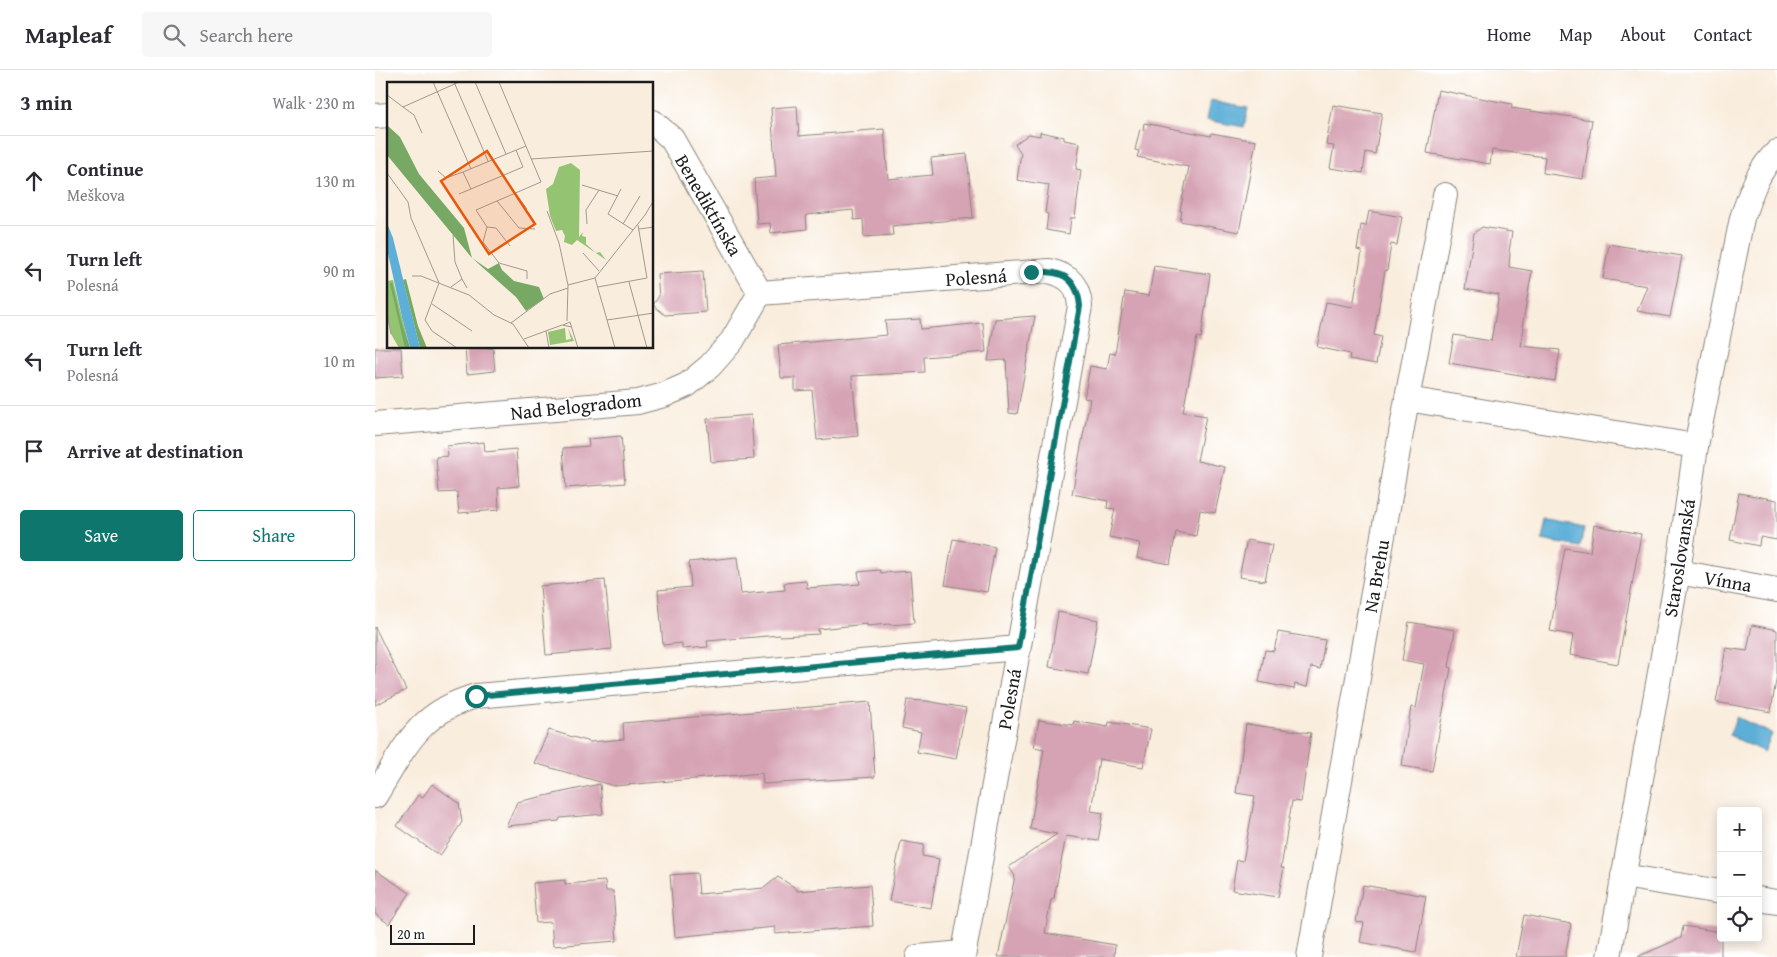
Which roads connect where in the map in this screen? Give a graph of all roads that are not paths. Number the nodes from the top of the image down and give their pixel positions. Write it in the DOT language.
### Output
graph roads {
  1 [pos="654,123"];
  2 [pos="1777,152"];
  3 [pos="1445,195"];
  4 [pos="760,293"];
  5 [pos="1407,399"];
  6 [pos="375,424"];
  7 [pos="1696,446"];
  8 [pos="1678,572"];
  9 [pos="1777,590"];
  10 [pos="1018,648"];
  11 [pos="375,796"];
  12 [pos="1623,876"];
  13 [pos="1717,891"];
  14 [pos="1762,900"];
  15 [pos="1777,902"];
  16 [pos="963,955"];
  17 [pos="919,957"];
  18 [pos="1309,957"];
  19 [pos="1609,957"];
  1 -- 4 [label="street, Benediktínska"];
  2 -- 7 [label="street, Staroslovanská"];
  3 -- 5 [label="street, Na Brehu"];
  4 -- 6 [label="street, Nad Belogradom"];
  4 -- 10 [label="street, Polesná"];
  5 -- 7 [label="street"];
  5 -- 18 [label="street, Na Brehu"];
  7 -- 8 [label="street, Staroslovanská"];
  8 -- 9 [label="street, Vínna"];
  8 -- 12 [label="street, Staroslovanská"];
  10 -- 11 [label="street"];
  10 -- 16 [label="street, Polesná"];
  12 -- 13 [label="street"];
  12 -- 19 [label="street, Staroslovanská"];
  14 -- 15 [label="street"];
  16 -- 17 [label="street"];
}
